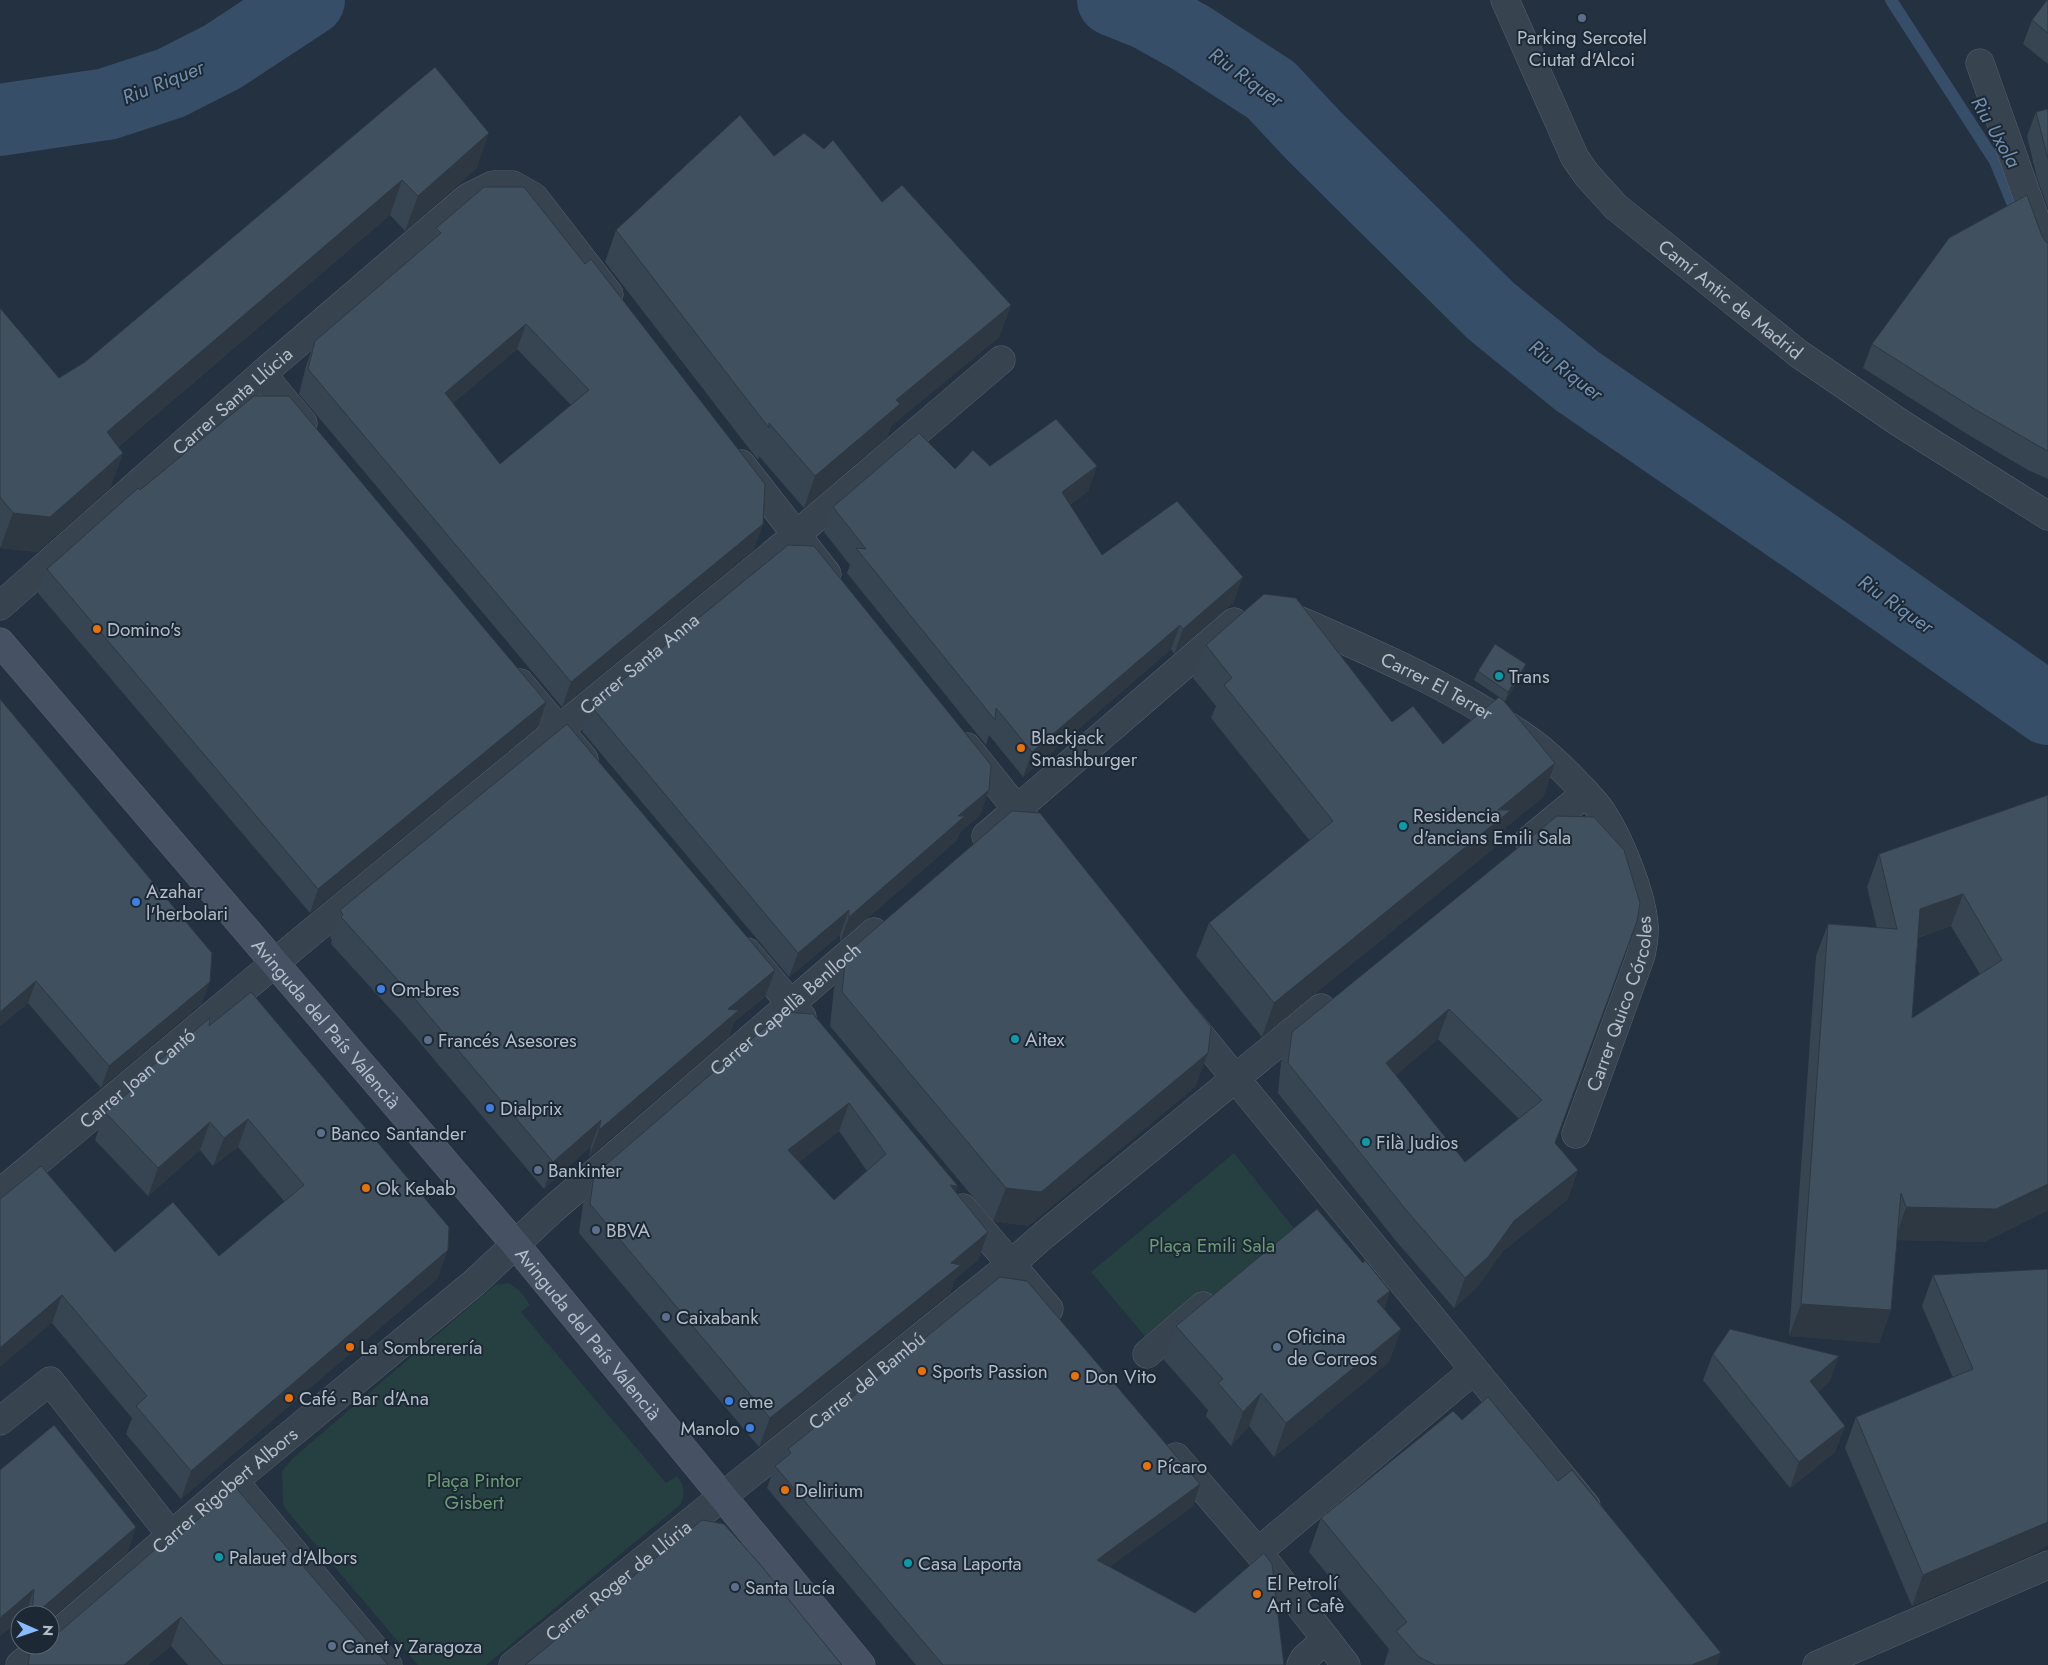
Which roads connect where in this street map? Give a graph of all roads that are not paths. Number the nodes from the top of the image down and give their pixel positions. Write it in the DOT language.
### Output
graph roads {
  1 [pos="1505,0"];
  2 [pos="1980,63"];
  3 [pos="2048,255"];
  4 [pos="625,315"];
  5 [pos="1002,360"];
  6 [pos="262,374"];
  7 [pos="319,442"];
  8 [pos="729,448"];
  9 [pos="2048,516"];
  10 [pos="796,535"];
  11 [pos="840,590"];
  12 [pos="0,606"];
  13 [pos="0,642"];
  14 [pos="503,662"];
  15 [pos="559,729"];
  16 [pos="953,730"];
  17 [pos="603,781"];
  18 [pos="1586,793"];
  19 [pos="1017,809"];
  20 [pos="1046,845"];
  21 [pos="964,854"];
  22 [pos="1509,856"];
  23 [pos="890,918"];
  24 [pos="729,931"];
  25 [pos="275,964"];
  26 [pos="1340,993"];
  27 [pos="1168,996"];
  28 [pos="790,1003"];
  29 [pos="815,1032"];
  30 [pos="1235,1078"];
  31 [pos="1576,1134"];
  32 [pos="948,1190"];
  33 [pos="0,1193"];
  34 [pos="515,1244"];
  35 [pos="1010,1265"];
  36 [pos="1220,1292"];
  37 [pos="1064,1326"];
  38 [pos="1147,1354"];
  39 [pos="1474,1370"];
  40 [pos="0,1420"];
  41 [pos="1158,1435"];
  42 [pos="234,1482"];
  43 [pos="723,1496"];
  44 [pos="1599,1522"];
  45 [pos="171,1535"];
  46 [pos="1258,1552"];
  47 [pos="2048,1565"];
  48 [pos="60,1631"];
  49 [pos="1326,1639"];
  50 [pos="32,1655"];
  51 [pos="860,1664"];
  52 [pos="20,1665"];
  53 [pos="388,1665"];
  54 [pos="513,1665"];
  55 [pos="1301,1665"];
  56 [pos="1346,1665"];
  57 [pos="1817,1665"];
  1 -- 9 [label="street, Camí Antic de Madrid"];
  2 -- 3 [label="street"];
  4 -- 6 [label="street, Carrer Santa Llúcia"];
  5 -- 10 [label="street, Carrer Santa Anna"];
  6 -- 7 [label="street"];
  6 -- 12 [label="street, Carrer Santa Llúcia"];
  8 -- 10 [label="street"];
  10 -- 11 [label="street"];
  10 -- 15 [label="street, Carrer Santa Anna"];
  13 -- 25 [label="main road, Avinguda del País Valencià"];
  14 -- 15 [label="street"];
  15 -- 17 [label="street"];
  15 -- 25 [label="street, Carrer Santa Anna"];
  16 -- 19 [label="street"];
  18 -- 19 [label="street, Carrer El Terrer"];
  18 -- 22 [label="street"];
  18 -- 31 [label="street, Carrer Quico Córcoles"];
  19 -- 20 [label="street"];
  19 -- 21 [label="street"];
  23 -- 28 [label="street, Carrer Capellà Benlloch"];
  24 -- 28 [label="street"];
  25 -- 33 [label="street, Carrer Joan Cantó"];
  25 -- 34 [label="main road, Avinguda del País Valencià"];
  26 -- 30 [label="street"];
  27 -- 30 [label="street"];
  28 -- 29 [label="street"];
  28 -- 34 [label="street, Carrer Capellà Benlloch"];
  30 -- 35 [label="street"];
  30 -- 39 [label="street"];
  32 -- 35 [label="street"];
  34 -- 42 [label="street, Carrer Rigobert Albors"];
  34 -- 43 [label="main road, Avinguda del País Valencià"];
  35 -- 37 [label="street"];
  35 -- 43 [label="street, Carrer del Bambú"];
  36 -- 38 [label="street"];
  39 -- 44 [label="street"];
  39 -- 46 [label="street"];
  40 -- 45 [label="street"];
  41 -- 46 [label="street"];
  42 -- 45 [label="street, Carrer Rigobert Albors"];
  42 -- 53 [label="street"];
  43 -- 51 [label="main road, Avinguda del País Valencià"];
  43 -- 54 [label="street, Carrer Roger de Llúria"];
  45 -- 48 [label="street, Carrer Rigobert Albors"];
  46 -- 49 [label="street"];
  47 -- 57 [label="street"];
  49 -- 55 [label="street"];
  49 -- 56 [label="street"];
  50 -- 52 [label="street"];
}
